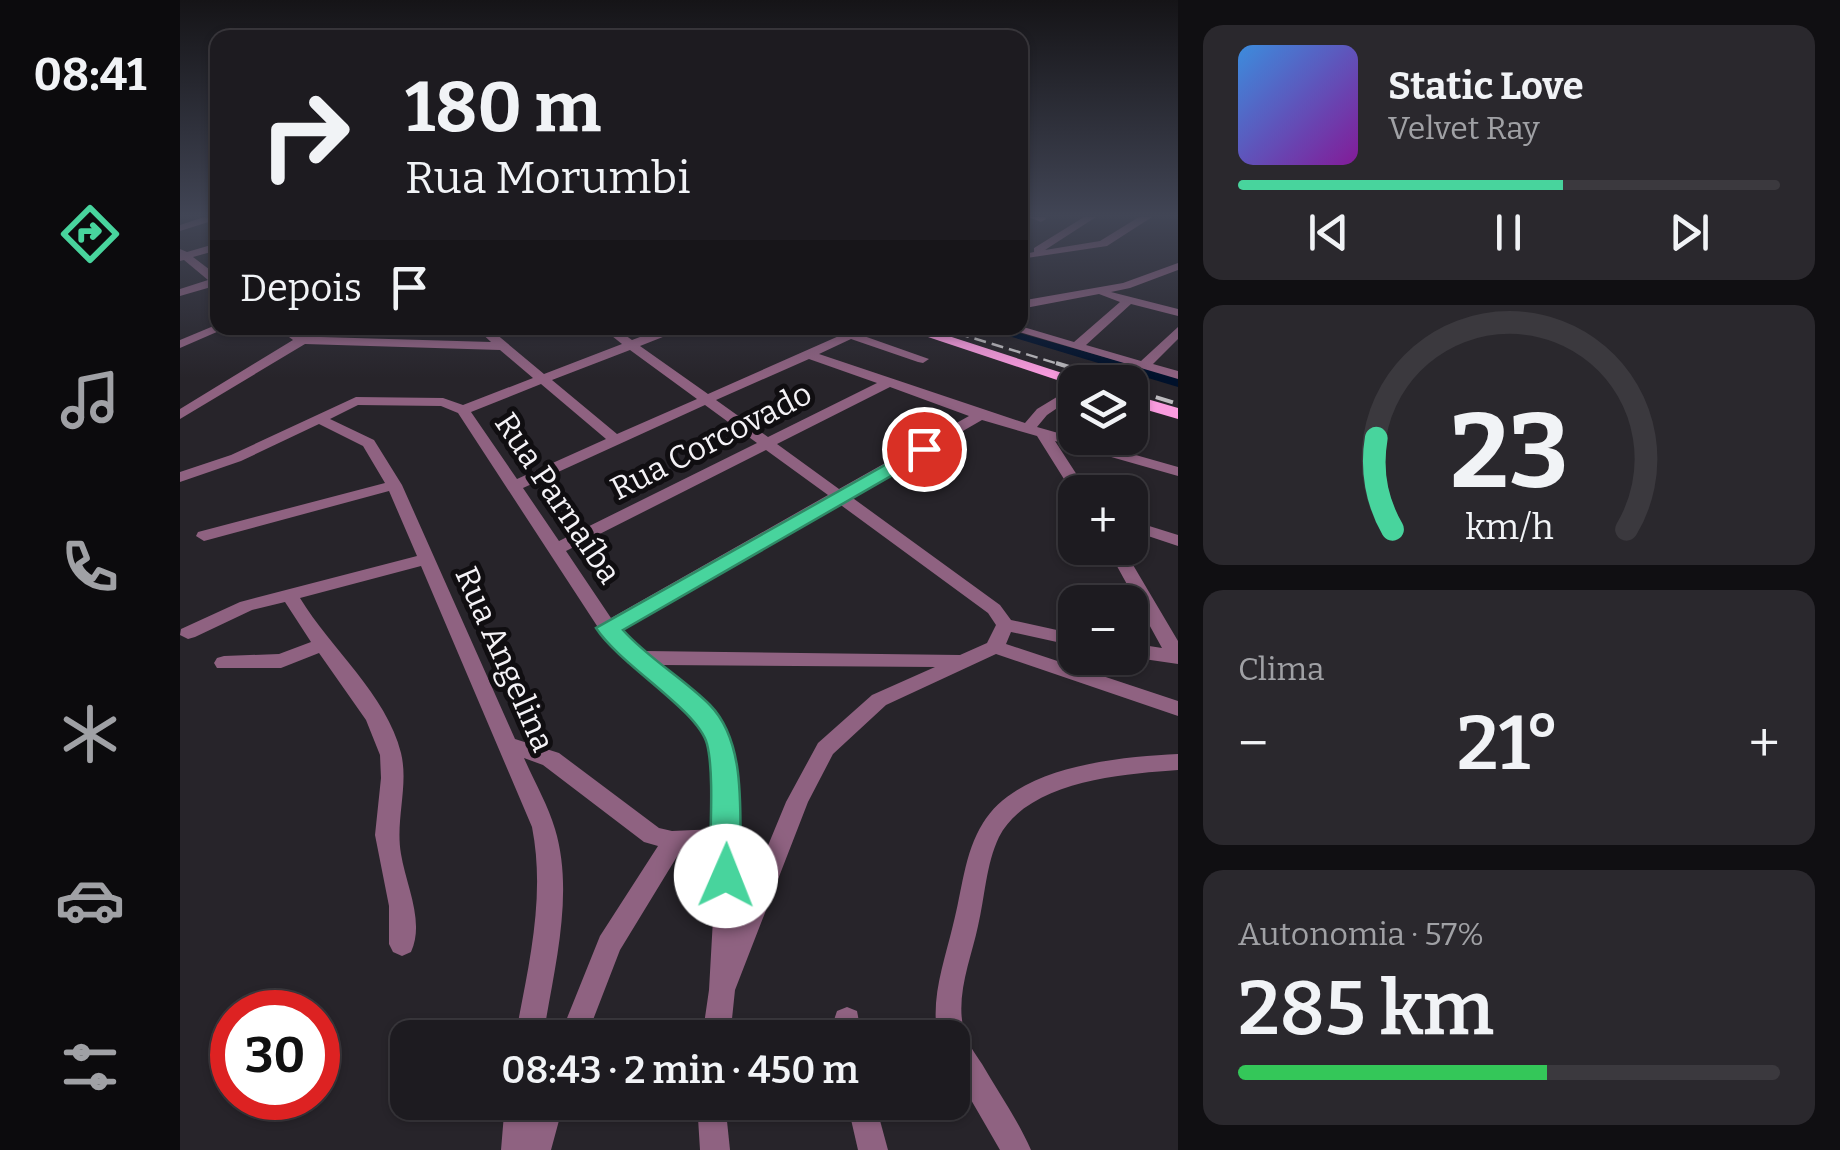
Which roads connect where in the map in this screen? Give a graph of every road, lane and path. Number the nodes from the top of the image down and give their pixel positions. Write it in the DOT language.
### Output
graph roads {
  1 [pos="1164,271"];
  2 [pos="210,283"];
  3 [pos="1099,292"];
  4 [pos="180,293"];
  5 [pos="1129,300"];
  6 [pos="1028,304"];
  7 [pos="1178,313"];
  8 [pos="1178,331"];
  9 [pos="210,332"];
  10 [pos="1028,332"];
  11 [pos="294,335"];
  12 [pos="314,335"];
  13 [pos="430,335"];
  14 [pos="490,335"];
  15 [pos="618,335"];
  16 [pos="655,335"];
  17 [pos="850,335"];
  18 [pos="867,335"];
  19 [pos="870,335"];
  20 [pos="931,335"];
  21 [pos="302,340"];
  22 [pos="416,342"];
  23 [pos="180,344"];
  24 [pos="630,344"];
  25 [pos="503,346"];
  26 [pos="1077,346"];
  27 [pos="808,354"];
  28 [pos="923,359"];
  29 [pos="837,364"];
  30 [pos="1144,365"];
  31 [pos="1148,366"];
  32 [pos="1058,375"];
  33 [pos="1178,375"];
  34 [pos="542,379"];
  35 [pos="890,382"];
  36 [pos="706,400"];
  37 [pos="1058,401"];
  38 [pos="1148,405"];
  39 [pos="463,410"];
  40 [pos="1178,414"];
  41 [pos="180,415"];
  42 [pos="980,416"];
  43 [pos="318,419"];
  44 [pos="1035,432"];
  45 [pos="616,440"];
  46 [pos="766,444"];
  47 [pos="1178,472"];
  48 [pos="1067,475"];
  49 [pos="180,477"];
  50 [pos="394,484"];
  51 [pos="514,486"];
  52 [pos="840,499"];
  53 [pos="1148,531"];
  54 [pos="204,536"];
  55 [pos="1178,541"];
  56 [pos="557,549"];
  57 [pos="426,559"];
  58 [pos="1125,565"];
  59 [pos="289,594"];
  60 [pos="1006,625"];
  61 [pos="608,628"];
  62 [pos="188,633"];
  63 [pos="1058,636"];
  64 [pos="320,646"];
  65 [pos="995,647"];
  66 [pos="1148,652"];
  67 [pos="1177,656"];
  68 [pos="634,658"];
  69 [pos="962,660"];
  70 [pos="224,664"];
  71 [pos="1178,709"];
  72 [pos="506,744"];
  73 [pos="1178,762"];
  74 [pos="727,838"];
  75 [pos="674,841"];
  76 [pos="402,944"];
  77 [pos="722,990"];
  78 [pos="532,1020"];
  79 [pos="579,1020"];
  80 [pos="718,1020"];
  81 [pos="951,1020"];
  82 [pos="970,1069"];
  83 [pos="518,1120"];
  84 [pos="545,1120"];
  85 [pos="712,1120"];
  86 [pos="864,1120"];
  87 [pos="1016,1149"];
  88 [pos="516,1150"];
  89 [pos="536,1150"];
  90 [pos="714,1150"];
  91 [pos="872,1150"];
  1 -- 3 [label="street"];
  2 -- 4 [label="street"];
  3 -- 5 [label="street"];
  3 -- 6 [label="street"];
  5 -- 7 [label="street"];
  5 -- 26 [label="street"];
  8 -- 30 [label="street"];
  9 -- 23 [label="street"];
  10 -- 26 [label="street"];
  11 -- 21 [label="street"];
  12 -- 21 [label="street"];
  13 -- 22 [label="street"];
  14 -- 25 [label="street"];
  15 -- 24 [label="street"];
  16 -- 24 [label="street"];
  17 -- 27 [label="street"];
  18 -- 29 [label="street"];
  19 -- 28 [label="street"];
  20 -- 32 [label="main road"];
  21 -- 22 [label="street"];
  21 -- 41 [label="street"];
  22 -- 25 [label="street"];
  24 -- 34 [label="street"];
  24 -- 36 [label="street"];
  25 -- 34 [label="street"];
  26 -- 30 [label="street"];
  27 -- 29 [label="street"];
  27 -- 36 [label="street"];
  29 -- 35 [label="street"];
  31 -- 33 [label="street"];
  34 -- 39 [label="street"];
  34 -- 45 [label="street"];
  35 -- 42 [label="street"];
  35 -- 46 [label="street, Rua Corcovado"];
  36 -- 45 [label="street"];
  36 -- 46 [label="street"];
  37 -- 44 [label="street"];
  38 -- 40 [label="main road"];
  39 -- 43 [label="street"];
  39 -- 51 [label="street, Rua Parnaíba"];
  42 -- 44 [label="street"];
  42 -- 52 [label="street"];
  43 -- 49 [label="street"];
  43 -- 50 [label="street, Rua Angelina"];
  44 -- 47 [label="street"];
  44 -- 48 [label="street"];
  45 -- 51 [label="street"];
  46 -- 52 [label="street"];
  46 -- 56 [label="street, Rua Corcovado"];
  50 -- 54 [label="street"];
  50 -- 57 [label="street, Rua Angelina"];
  51 -- 56 [label="street, Rua Parnaíba"];
  52 -- 60 [label="street"];
  52 -- 61 [label="street"];
  53 -- 55 [label="street"];
  56 -- 61 [label="street, Rua Parnaíba"];
  57 -- 59 [label="street"];
  57 -- 72 [label="street, Rua Angelina"];
  58 -- 67 [label="street"];
  59 -- 62 [label="street"];
  59 -- 64 [label="street"];
  60 -- 63 [label="street"];
  60 -- 65 [label="street"];
  61 -- 68 [label="street, Rua Parnaíba"];
  64 -- 70 [label="street"];
  64 -- 76 [label="street"];
  65 -- 69 [label="street"];
  65 -- 71 [label="street"];
  66 -- 67 [label="street"];
  68 -- 69 [label="street"];
  68 -- 74 [label="street, Rua Parnaíba"];
  69 -- 77 [label="street"];
  72 -- 75 [label="street"];
  72 -- 78 [label="street, Rua Angelina"];
  73 -- 81 [label="street"];
  74 -- 75 [label="street"];
  74 -- 77 [label="street, Rua Parnaíba"];
  75 -- 79 [label="street"];
  77 -- 80 [label="street"];
  82 -- 87 [label="street"];
  83 -- 88 [label="street"];
  84 -- 89 [label="street"];
  85 -- 90 [label="street"];
  86 -- 91 [label="street"];
}
